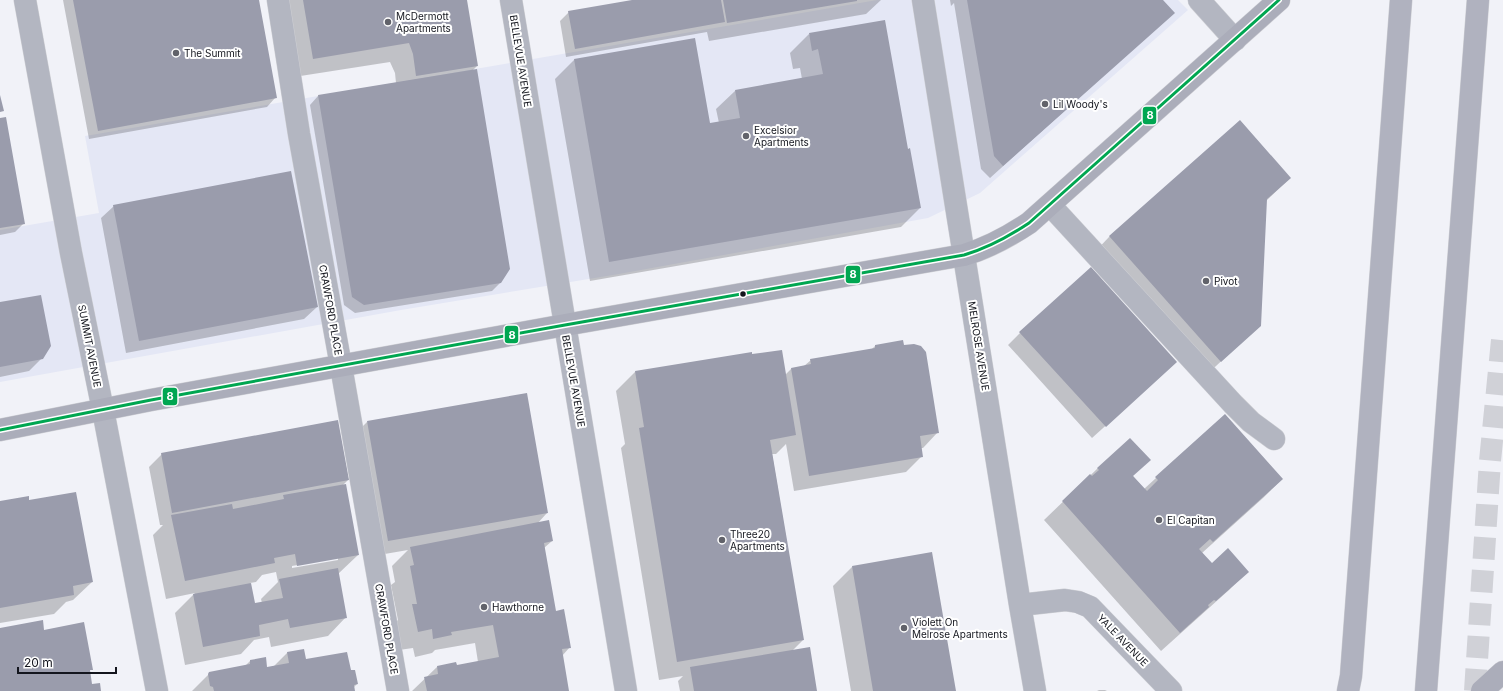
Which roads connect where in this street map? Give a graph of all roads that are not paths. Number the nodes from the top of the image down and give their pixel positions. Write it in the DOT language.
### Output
graph roads {
  1 [pos="25,0"];
  2 [pos="278,0"];
  3 [pos="511,0"];
  4 [pos="924,0"];
  5 [pos="1199,0"];
  6 [pos="1279,0"];
  7 [pos="1401,0"];
  8 [pos="1478,0"];
  9 [pos="1236,40"];
  10 [pos="1050,205"];
  11 [pos="964,255"];
  12 [pos="565,325"];
  13 [pos="342,366"];
  14 [pos="103,410"];
  15 [pos="0,430"];
  16 [pos="1274,439"];
  17 [pos="1020,605"];
  18 [pos="1503,672"];
  19 [pos="157,691"];
  20 [pos="398,691"];
  21 [pos="626,691"];
  22 [pos="1035,691"];
  23 [pos="1171,691"];
  24 [pos="1348,691"];
  25 [pos="1426,691"];
  26 [pos="1482,691"];
  1 -- 14 [label="street, SUMMIT AVENUE"];
  2 -- 13 [label="street, CRAWFORD PLACE"];
  3 -- 12 [label="street, BELLEVUE AVENUE"];
  4 -- 11 [label="street, MELROSE AVENUE"];
  5 -- 9 [label="street"];
  6 -- 9 [label="main road"];
  7 -- 24 [label="highway"];
  8 -- 25 [label="highway"];
  9 -- 10 [label="main road"];
  10 -- 11 [label="main road"];
  10 -- 16 [label="street"];
  11 -- 12 [label="main road"];
  11 -- 17 [label="street, MELROSE AVENUE"];
  12 -- 13 [label="main road"];
  12 -- 21 [label="street, BELLEVUE AVENUE"];
  13 -- 14 [label="main road"];
  13 -- 20 [label="street, CRAWFORD PLACE"];
  14 -- 15 [label="main road"];
  14 -- 19 [label="street, SUMMIT AVENUE"];
  17 -- 22 [label="street, MELROSE AVENUE"];
  17 -- 23 [label="street, YALE AVENUE"];
  18 -- 26 [label="main road"];
}
